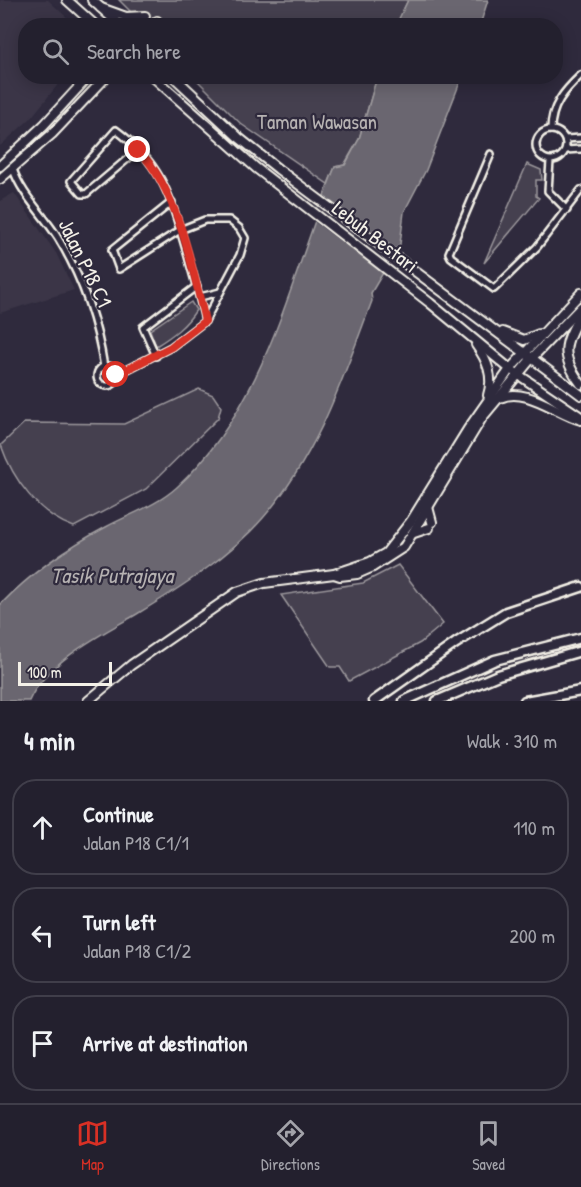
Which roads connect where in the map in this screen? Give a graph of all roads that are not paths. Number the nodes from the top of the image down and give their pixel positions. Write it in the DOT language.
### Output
graph roads {
  1 [pos="67,0"];
  2 [pos="92,0"];
  3 [pos="101,8"];
  4 [pos="85,15"];
  5 [pos="144,16"];
  6 [pos="87,18"];
  7 [pos="88,18"];
  8 [pos="112,18"];
  9 [pos="581,75"];
  10 [pos="574,82"];
  11 [pos="82,84"];
  12 [pos="99,84"];
  13 [pos="161,84"];
  14 [pos="182,84"];
  15 [pos="581,86"];
  16 [pos="551,130"];
  17 [pos="581,138"];
  18 [pos="565,139"];
  19 [pos="581,149"];
  20 [pos="138,150"];
  21 [pos="566,150"];
  22 [pos="491,154"];
  23 [pos="550,161"];
  24 [pos="0,166"];
  25 [pos="13,169"];
  26 [pos="1,178"];
  27 [pos="17,182"];
  28 [pos="581,190"];
  29 [pos="172,202"];
  30 [pos="567,210"];
  31 [pos="180,230"];
  32 [pos="197,286"];
  33 [pos="220,292"];
  34 [pos="581,293"];
  35 [pos="200,297"];
  36 [pos="581,307"];
  37 [pos="472,312"];
  38 [pos="581,314"];
  39 [pos="205,321"];
  40 [pos="542,333"];
  41 [pos="468,334"];
  42 [pos="524,352"];
  43 [pos="156,356"];
  44 [pos="531,359"];
  45 [pos="104,367"];
  46 [pos="510,369"];
  47 [pos="116,375"];
  48 [pos="518,375"];
  49 [pos="581,384"];
  50 [pos="581,395"];
  51 [pos="496,400"];
  52 [pos="486,402"];
  53 [pos="581,418"];
  54 [pos="428,506"];
  55 [pos="417,518"];
  56 [pos="413,533"];
  57 [pos="334,574"];
  58 [pos="581,587"];
  59 [pos="581,638"];
  60 [pos="581,651"];
  61 [pos="581,691"];
  62 [pos="88,701"];
  63 [pos="374,701"];
  64 [pos="404,701"];
  65 [pos="437,701"];
  66 [pos="525,701"];
  1 -- 4 [label="main road"];
  2 -- 3 [label="main road"];
  3 -- 5 [label="main road"];
  3 -- 8 [label="main road"];
  4 -- 6 [label="main road"];
  4 -- 7 [label="main road"];
  9 -- 10 [label="street"];
  10 -- 15 [label="street"];
  10 -- 16 [label="street"];
  11 -- 24 [label="main road"];
  12 -- 25 [label="main road"];
  13 -- 41 [label="main road, Lebuh Bestari"];
  14 -- 37 [label="main road, Lebuh Bestari"];
  16 -- 18 [label="street"];
  16 -- 23 [label="street"];
  17 -- 18 [label="street"];
  18 -- 21 [label="street"];
  19 -- 21 [label="street"];
  20 -- 20 [label="street"];
  20 -- 29 [label="street"];
  21 -- 23 [label="street"];
  22 -- 30 [label="street"];
  23 -- 30 [label="street"];
  25 -- 26 [label="main road"];
  25 -- 27 [label="street, Jalan P18 C1"];
  26 -- 27 [label="street"];
  27 -- 45 [label="street, Jalan P18 C1"];
  28 -- 30 [label="street"];
  29 -- 31 [label="street"];
  29 -- 31 [label="street"];
  31 -- 32 [label="street"];
  31 -- 33 [label="street"];
  32 -- 35 [label="street"];
  32 -- 43 [label="street"];
  33 -- 35 [label="street"];
  33 -- 39 [label="street"];
  34 -- 40 [label="main road"];
  35 -- 39 [label="street"];
  36 -- 44 [label="main road"];
  37 -- 40 [label="main road"];
  37 -- 42 [label="main road, Lebuh Bestari"];
  38 -- 49 [label="main road"];
  39 -- 43 [label="street"];
  40 -- 42 [label="main road"];
  41 -- 46 [label="main road, Lebuh Bestari"];
  41 -- 52 [label="main road"];
  42 -- 44 [label="main road, Lebuh Bestari"];
  42 -- 46 [label="main road"];
  43 -- 47 [label="street"];
  44 -- 48 [label="main road"];
  44 -- 50 [label="main road, Lebuh Bestari"];
  45 -- 47 [label="street"];
  45 -- 47 [label="street"];
  46 -- 48 [label="main road, Lebuh Bestari"];
  46 -- 52 [label="main road"];
  48 -- 51 [label="main road"];
  48 -- 53 [label="main road, Lebuh Bestari"];
  51 -- 53 [label="main road"];
  51 -- 54 [label="main road"];
  52 -- 55 [label="main road"];
  54 -- 55 [label="main road"];
  54 -- 56 [label="main road"];
  55 -- 56 [label="main road"];
  55 -- 57 [label="main road"];
  56 -- 57 [label="main road"];
  57 -- 62 [label="main road"];
  58 -- 63 [label="main road"];
  59 -- 64 [label="main road"];
  60 -- 65 [label="main road"];
  61 -- 66 [label="main road"];
}
